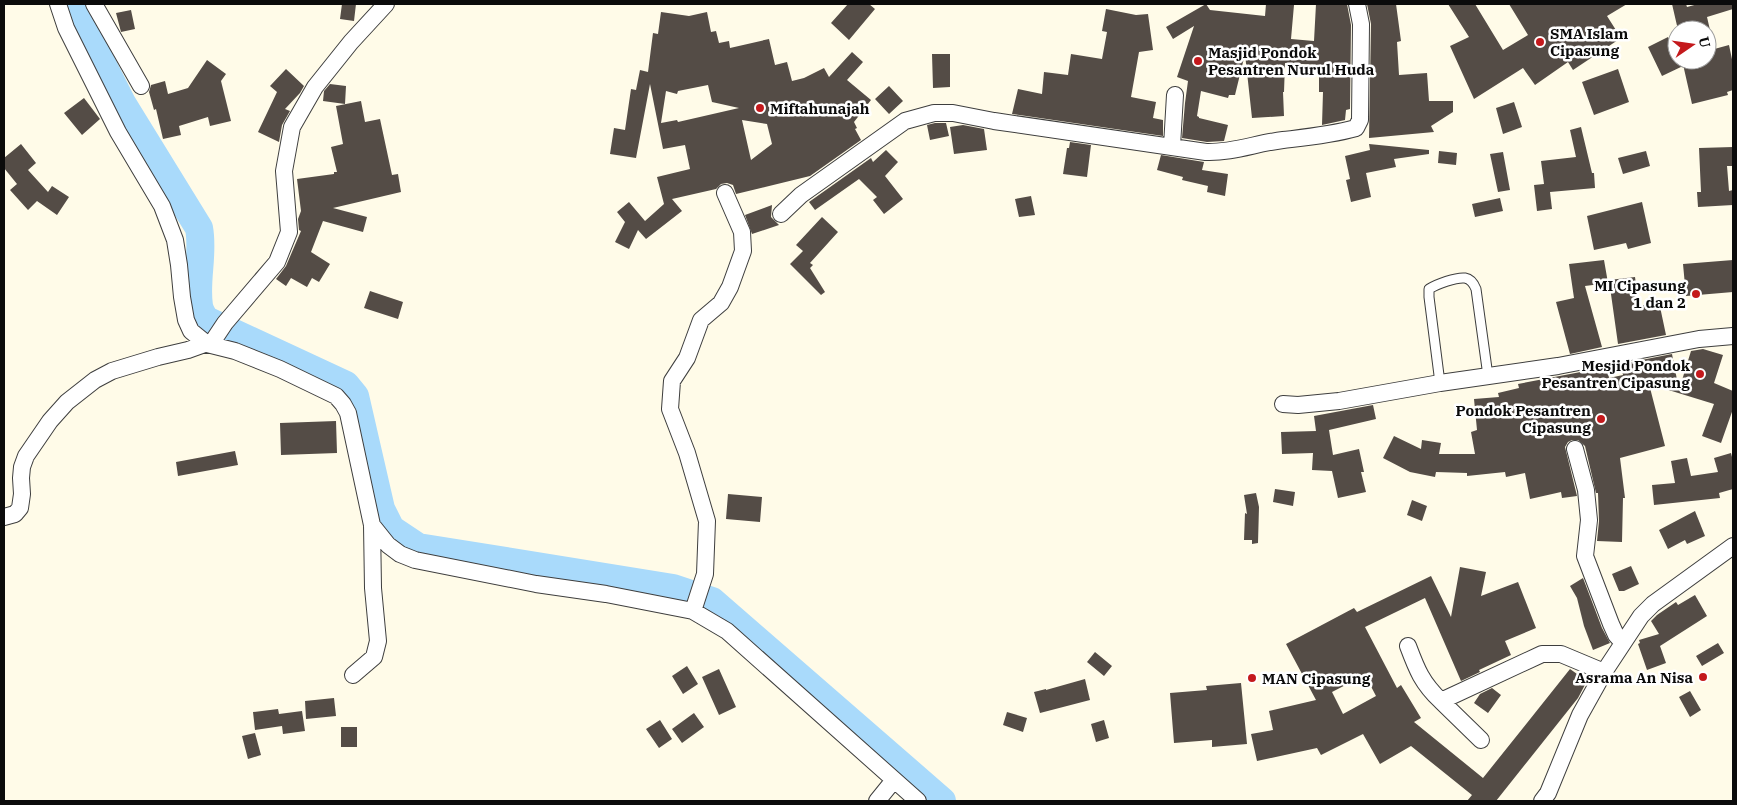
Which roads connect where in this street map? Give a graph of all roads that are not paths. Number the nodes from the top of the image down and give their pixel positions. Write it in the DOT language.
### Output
graph roads {
  1 [pos="58,4"];
  2 [pos="94,4"];
  3 [pos="386,4"];
  4 [pos="1358,4"];
  5 [pos="141,86"];
  6 [pos="1175,95"];
  7 [pos="1172,146"];
  8 [pos="725,193"];
  9 [pos="781,214"];
  10 [pos="1733,336"];
  11 [pos="211,342"];
  12 [pos="1488,376"];
  13 [pos="1440,383"];
  14 [pos="1283,404"];
  15 [pos="1575,449"];
  16 [pos="4,516"];
  17 [pos="372,525"];
  18 [pos="1733,546"];
  19 [pos="694,608"];
  20 [pos="1623,643"];
  21 [pos="1408,646"];
  22 [pos="1604,672"];
  23 [pos="353,675"];
  24 [pos="1441,701"];
  25 [pos="1482,740"];
  26 [pos="894,780"];
  27 [pos="877,801"];
  28 [pos="918,801"];
  29 [pos="1542,801"];
  1 -- 11 [label="street"];
  2 -- 5 [label="street"];
  3 -- 11 [label="street"];
  4 -- 7 [label="street"];
  6 -- 7 [label="street"];
  7 -- 9 [label="street"];
  8 -- 19 [label="street"];
  10 -- 12 [label="street"];
  11 -- 16 [label="street"];
  11 -- 17 [label="street"];
  12 -- 13 [label="street"];
  12 -- 13 [label="lane"];
  13 -- 14 [label="street"];
  15 -- 20 [label="street"];
  17 -- 19 [label="street"];
  17 -- 23 [label="street"];
  18 -- 20 [label="street"];
  19 -- 26 [label="street"];
  20 -- 22 [label="street"];
  21 -- 24 [label="street"];
  22 -- 24 [label="street"];
  22 -- 29 [label="street"];
  24 -- 25 [label="street"];
  26 -- 27 [label="street"];
  26 -- 28 [label="street"];
}
